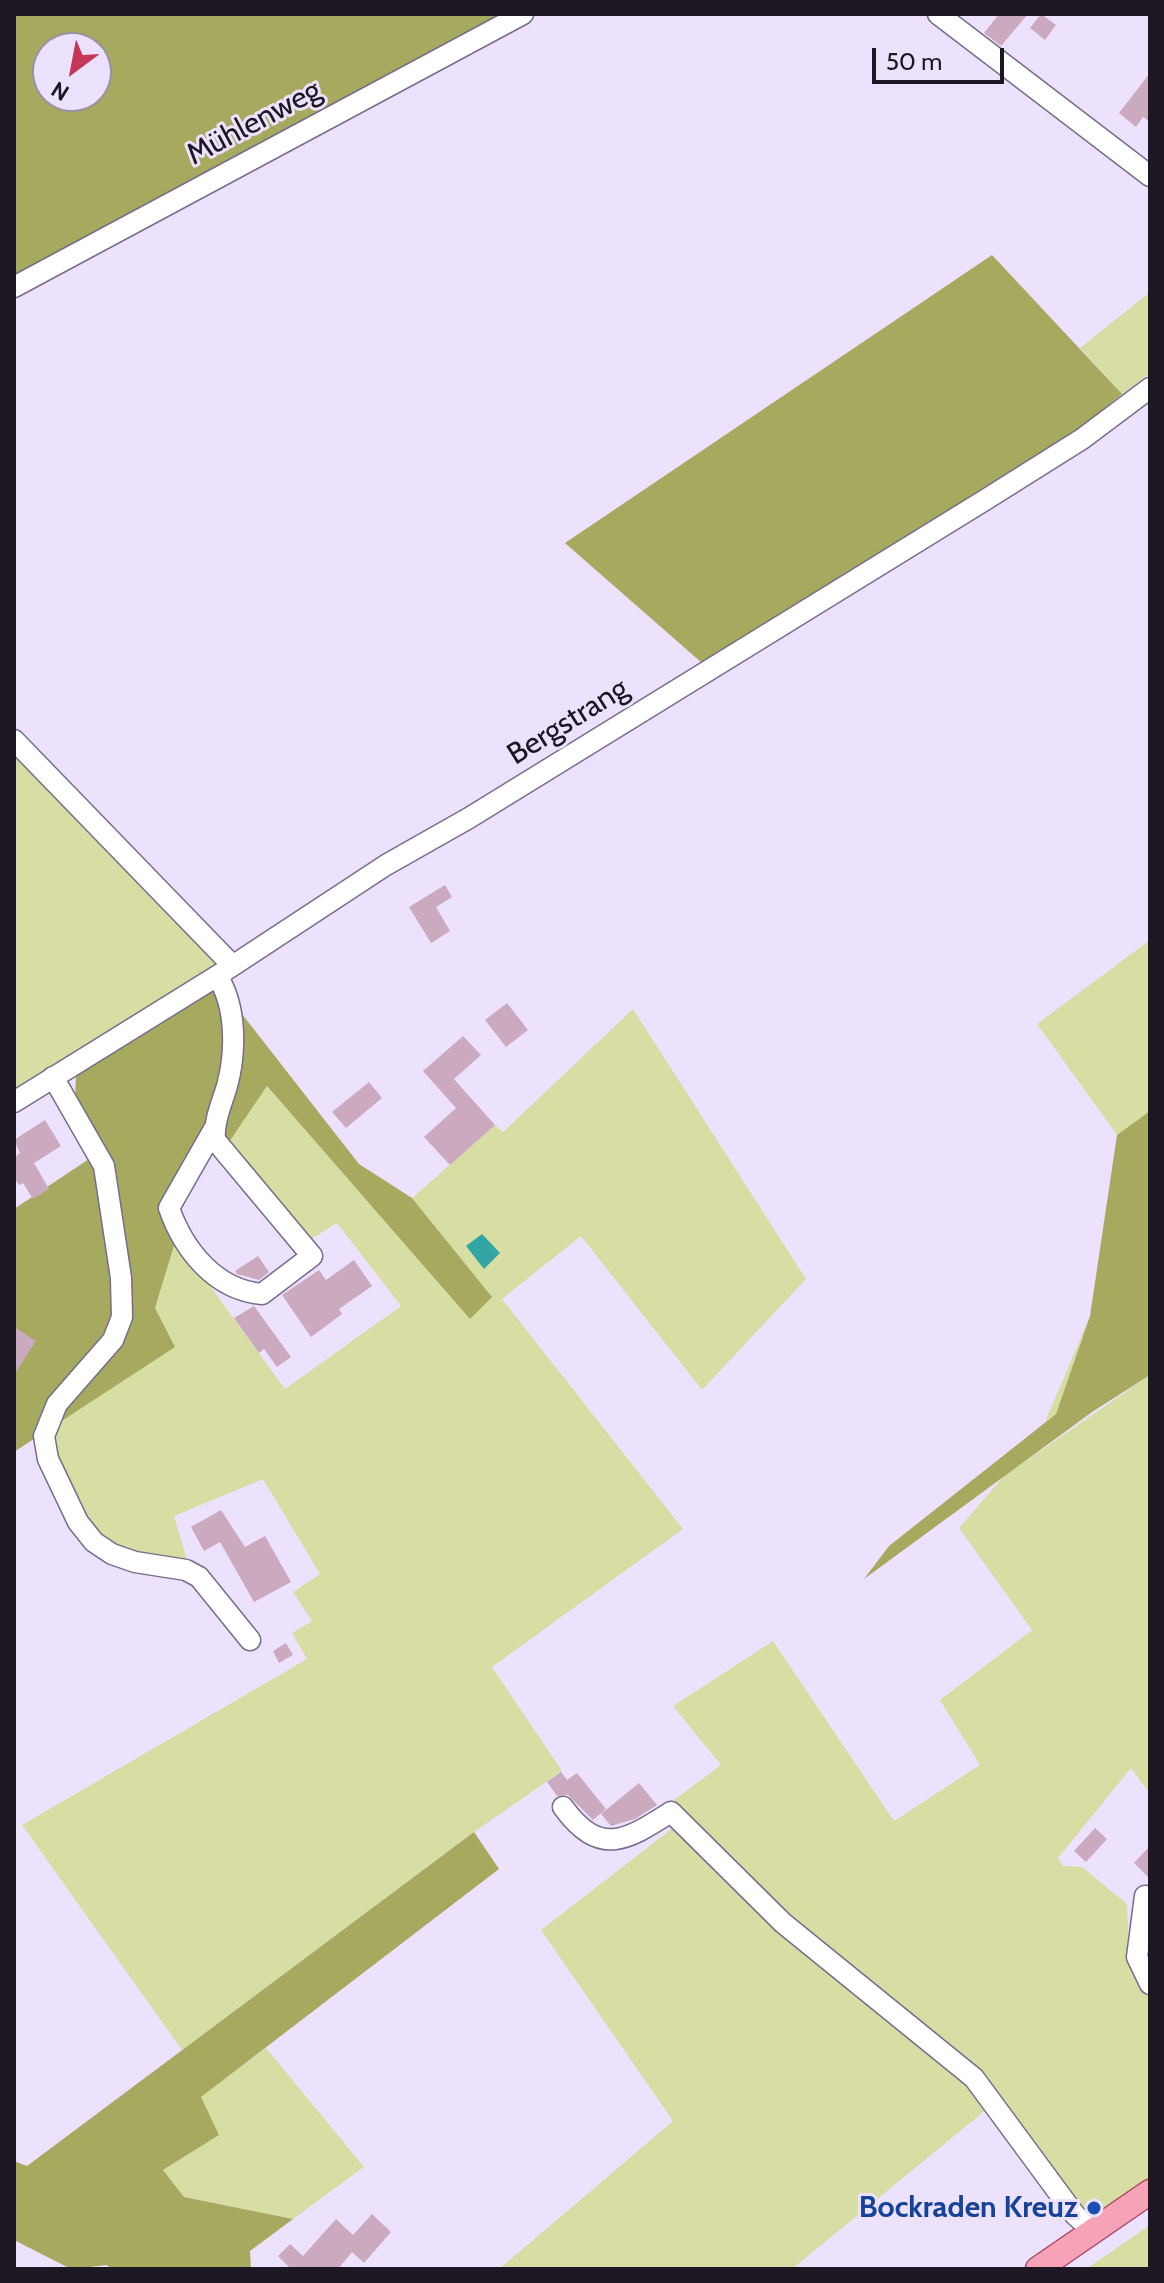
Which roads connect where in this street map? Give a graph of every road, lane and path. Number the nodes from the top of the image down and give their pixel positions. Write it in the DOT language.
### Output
graph roads {
  1 [pos="523,14"];
  2 [pos="938,14"];
  3 [pos="1150,176"];
  4 [pos="14,287"];
  5 [pos="1150,388"];
  6 [pos="14,740"];
  7 [pos="224,971"];
  8 [pos="53,1077"];
  9 [pos="14,1102"];
  10 [pos="214,1129"];
  11 [pos="250,1640"];
  12 [pos="563,1807"];
  13 [pos="1145,1896"];
  14 [pos="1150,1984"];
  15 [pos="1150,2192"];
  16 [pos="1093,2231"];
  17 [pos="1038,2269"];
  1 -- 4 [label="street, Mühlenweg"];
  2 -- 3 [label="street"];
  5 -- 7 [label="street, Bergstrang"];
  6 -- 7 [label="street"];
  7 -- 8 [label="street, Bergstrang"];
  7 -- 10 [label="street"];
  8 -- 9 [label="street, Bergstrang"];
  8 -- 11 [label="street"];
  10 -- 10 [label="street"];
  12 -- 16 [label="street"];
  13 -- 14 [label="street"];
  15 -- 16 [label="main road"];
  16 -- 17 [label="main road"];
}
